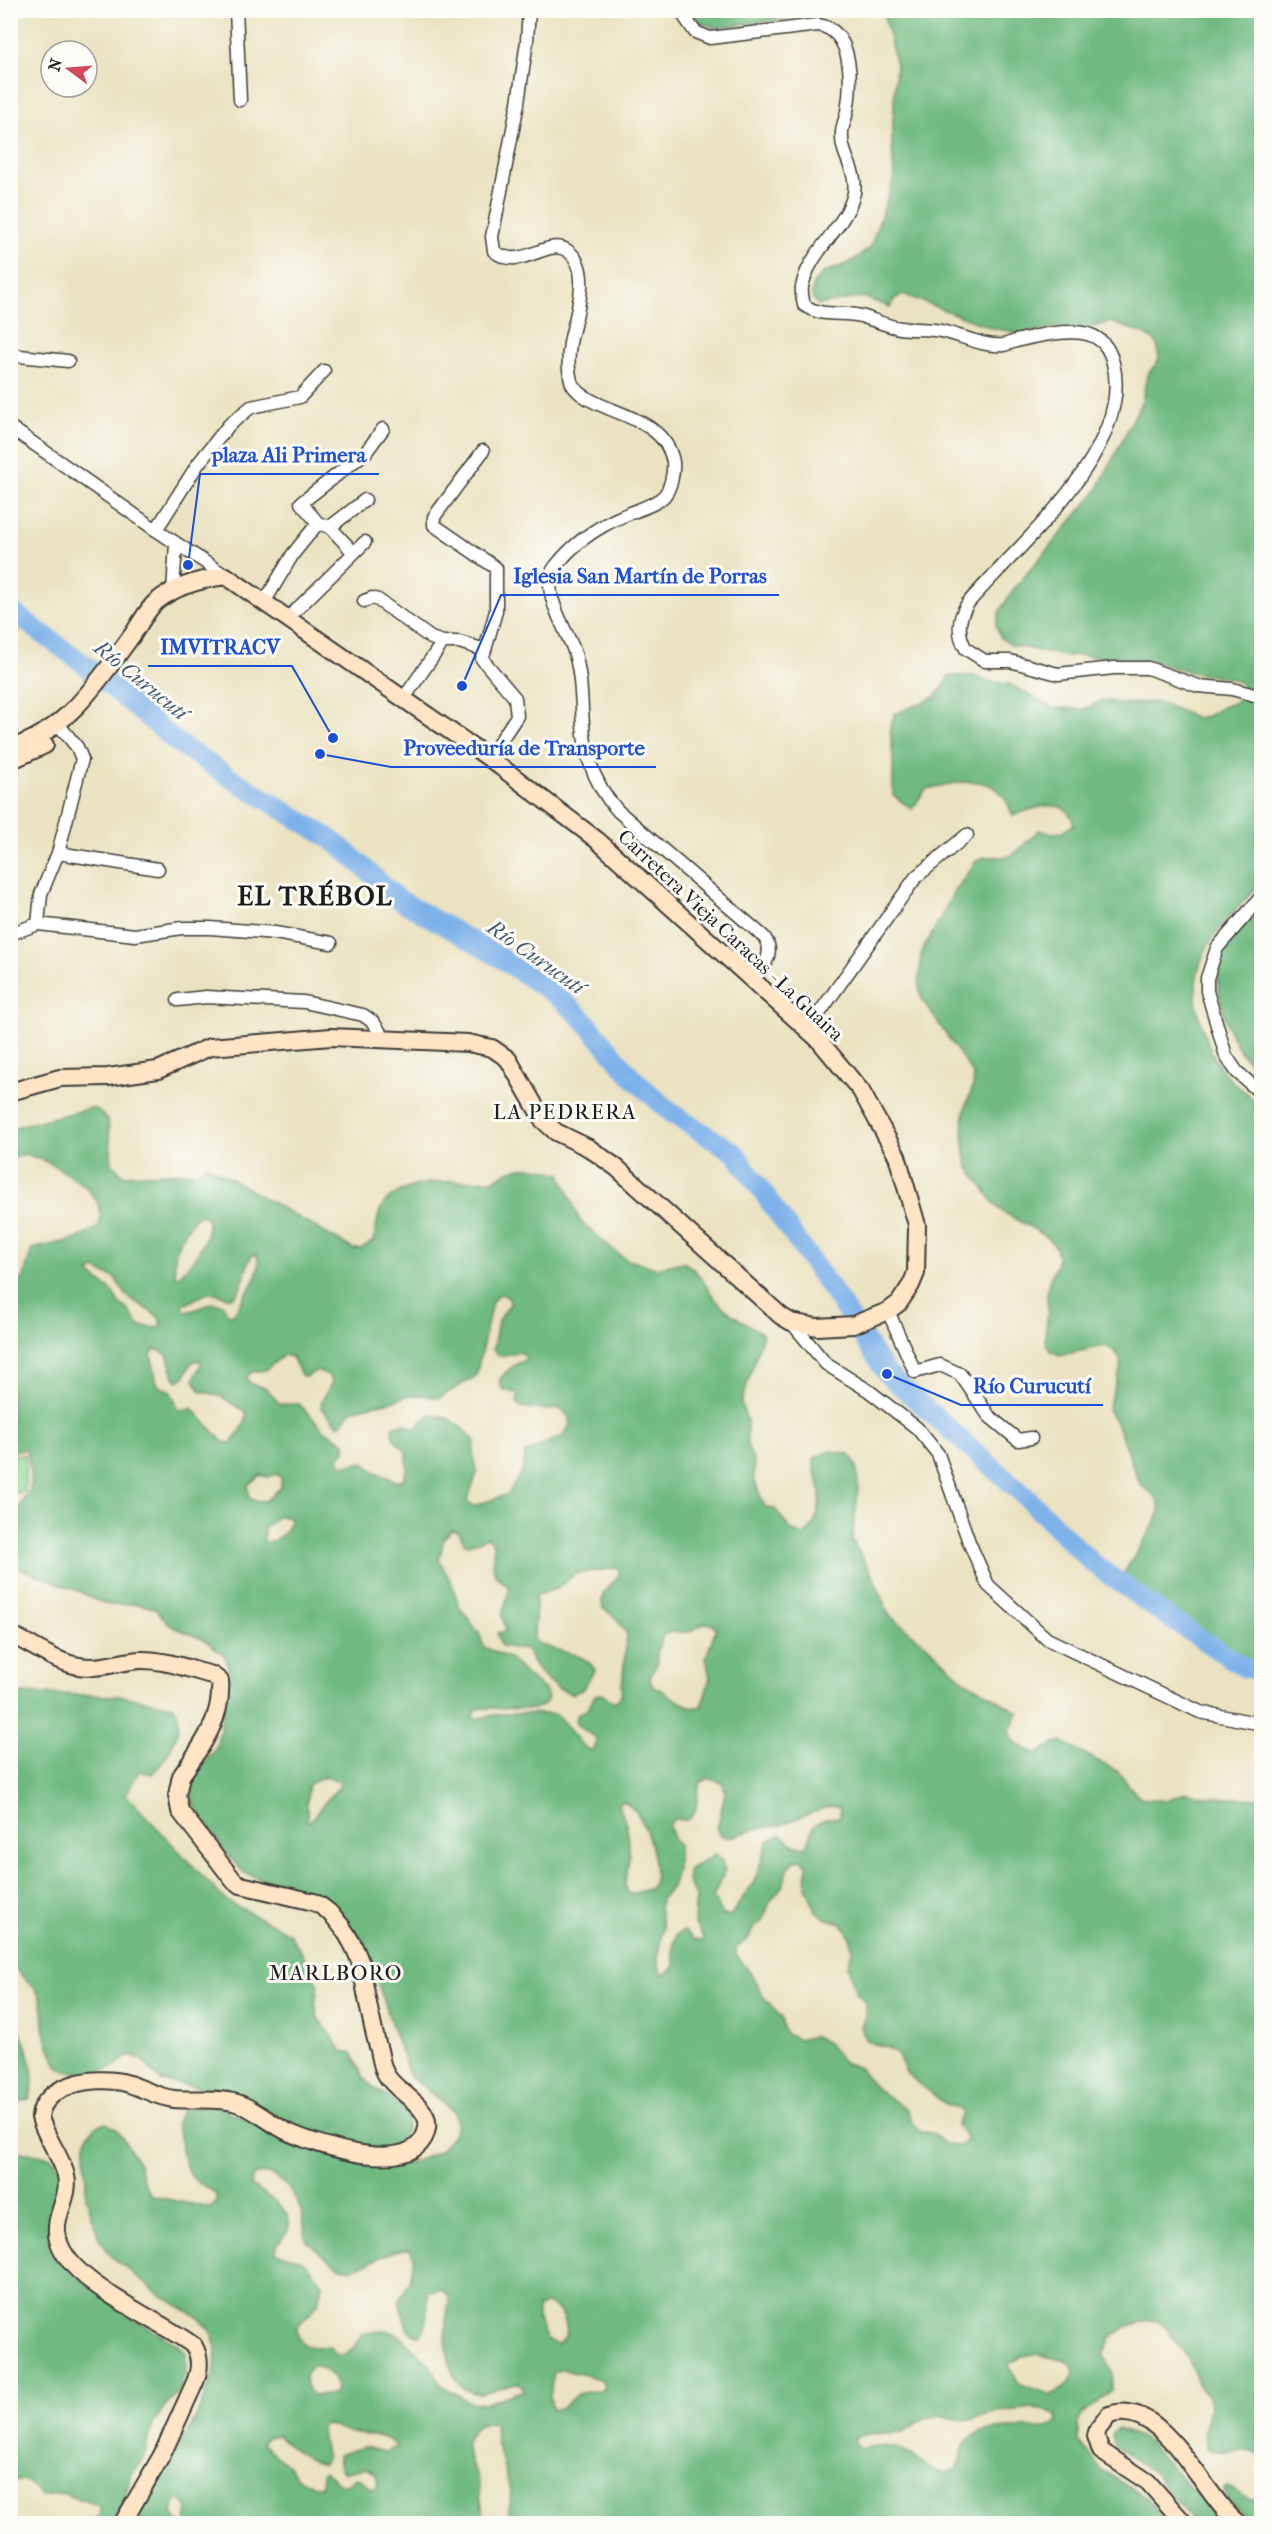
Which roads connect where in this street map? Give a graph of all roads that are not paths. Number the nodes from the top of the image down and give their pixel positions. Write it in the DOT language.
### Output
graph roads {
  1 [pos="236,10"];
  2 [pos="529,10"];
  3 [pos="680,10"];
  4 [pos="240,100"];
  5 [pos="10,356"];
  6 [pos="68,361"];
  7 [pos="324,371"];
  8 [pos="10,427"];
  9 [pos="383,429"];
  10 [pos="483,452"];
  11 [pos="365,500"];
  12 [pos="324,525"];
  13 [pos="156,530"];
  14 [pos="365,542"];
  15 [pos="176,543"];
  16 [pos="354,553"];
  17 [pos="226,576"];
  18 [pos="173,592"];
  19 [pos="265,601"];
  20 [pos="364,601"];
  21 [pos="288,618"];
  22 [pos="443,642"];
  23 [pos="485,650"];
  24 [pos="404,698"];
  25 [pos="1262,698"];
  26 [pos="60,728"];
  27 [pos="10,748"];
  28 [pos="489,758"];
  29 [pos="10,761"];
  30 [pos="967,835"];
  31 [pos="58,853"];
  32 [pos="158,869"];
  33 [pos="1262,896"];
  34 [pos="38,924"];
  35 [pos="10,933"];
  36 [pos="332,943"];
  37 [pos="753,980"];
  38 [pos="178,1000"];
  39 [pos="807,1029"];
  40 [pos="384,1038"];
  41 [pos="10,1092"];
  42 [pos="1262,1094"];
  43 [pos="888,1311"];
  44 [pos="791,1322"];
  45 [pos="1031,1438"];
  46 [pos="10,1634"];
  47 [pos="1262,1724"];
  48 [pos="122,2523"];
  49 [pos="1185,2523"];
  50 [pos="1239,2523"];
  1 -- 4 [label="street"];
  2 -- 37 [label="street"];
  3 -- 25 [label="street"];
  5 -- 6 [label="street"];
  7 -- 13 [label="street"];
  8 -- 13 [label="street"];
  9 -- 12 [label="street"];
  10 -- 23 [label="street"];
  11 -- 12 [label="street"];
  12 -- 16 [label="street"];
  12 -- 19 [label="street"];
  13 -- 15 [label="street"];
  14 -- 16 [label="street"];
  15 -- 17 [label="street"];
  15 -- 18 [label="street"];
  16 -- 21 [label="street"];
  17 -- 18 [label="main road"];
  17 -- 19 [label="main road, Carretera Vieja Caracas - La Guaira"];
  18 -- 26 [label="main road"];
  19 -- 21 [label="main road, Carretera Vieja Caracas - La Guaira"];
  20 -- 22 [label="street"];
  21 -- 24 [label="main road, Carretera Vieja Caracas - La Guaira"];
  22 -- 23 [label="street"];
  22 -- 24 [label="street"];
  23 -- 28 [label="street"];
  24 -- 28 [label="main road, Carretera Vieja Caracas - La Guaira"];
  26 -- 27 [label="main road"];
  26 -- 29 [label="main road"];
  26 -- 31 [label="street"];
  28 -- 37 [label="main road, Carretera Vieja Caracas - La Guaira"];
  30 -- 39 [label="street"];
  31 -- 32 [label="street"];
  31 -- 34 [label="street"];
  33 -- 42 [label="street"];
  34 -- 35 [label="street"];
  34 -- 36 [label="street"];
  37 -- 39 [label="main road, Carretera Vieja Caracas - La Guaira"];
  38 -- 40 [label="street"];
  39 -- 43 [label="main road, Carretera Vieja Caracas - La Guaira"];
  40 -- 41 [label="main road, Carretera Vieja Caracas - La Guaira"];
  40 -- 44 [label="main road, Carretera Vieja Caracas - La Guaira"];
  43 -- 44 [label="main road, Carretera Vieja Caracas - La Guaira"];
  43 -- 45 [label="street"];
  44 -- 47 [label="street"];
  46 -- 48 [label="main road"];
  49 -- 50 [label="main road"];
}
